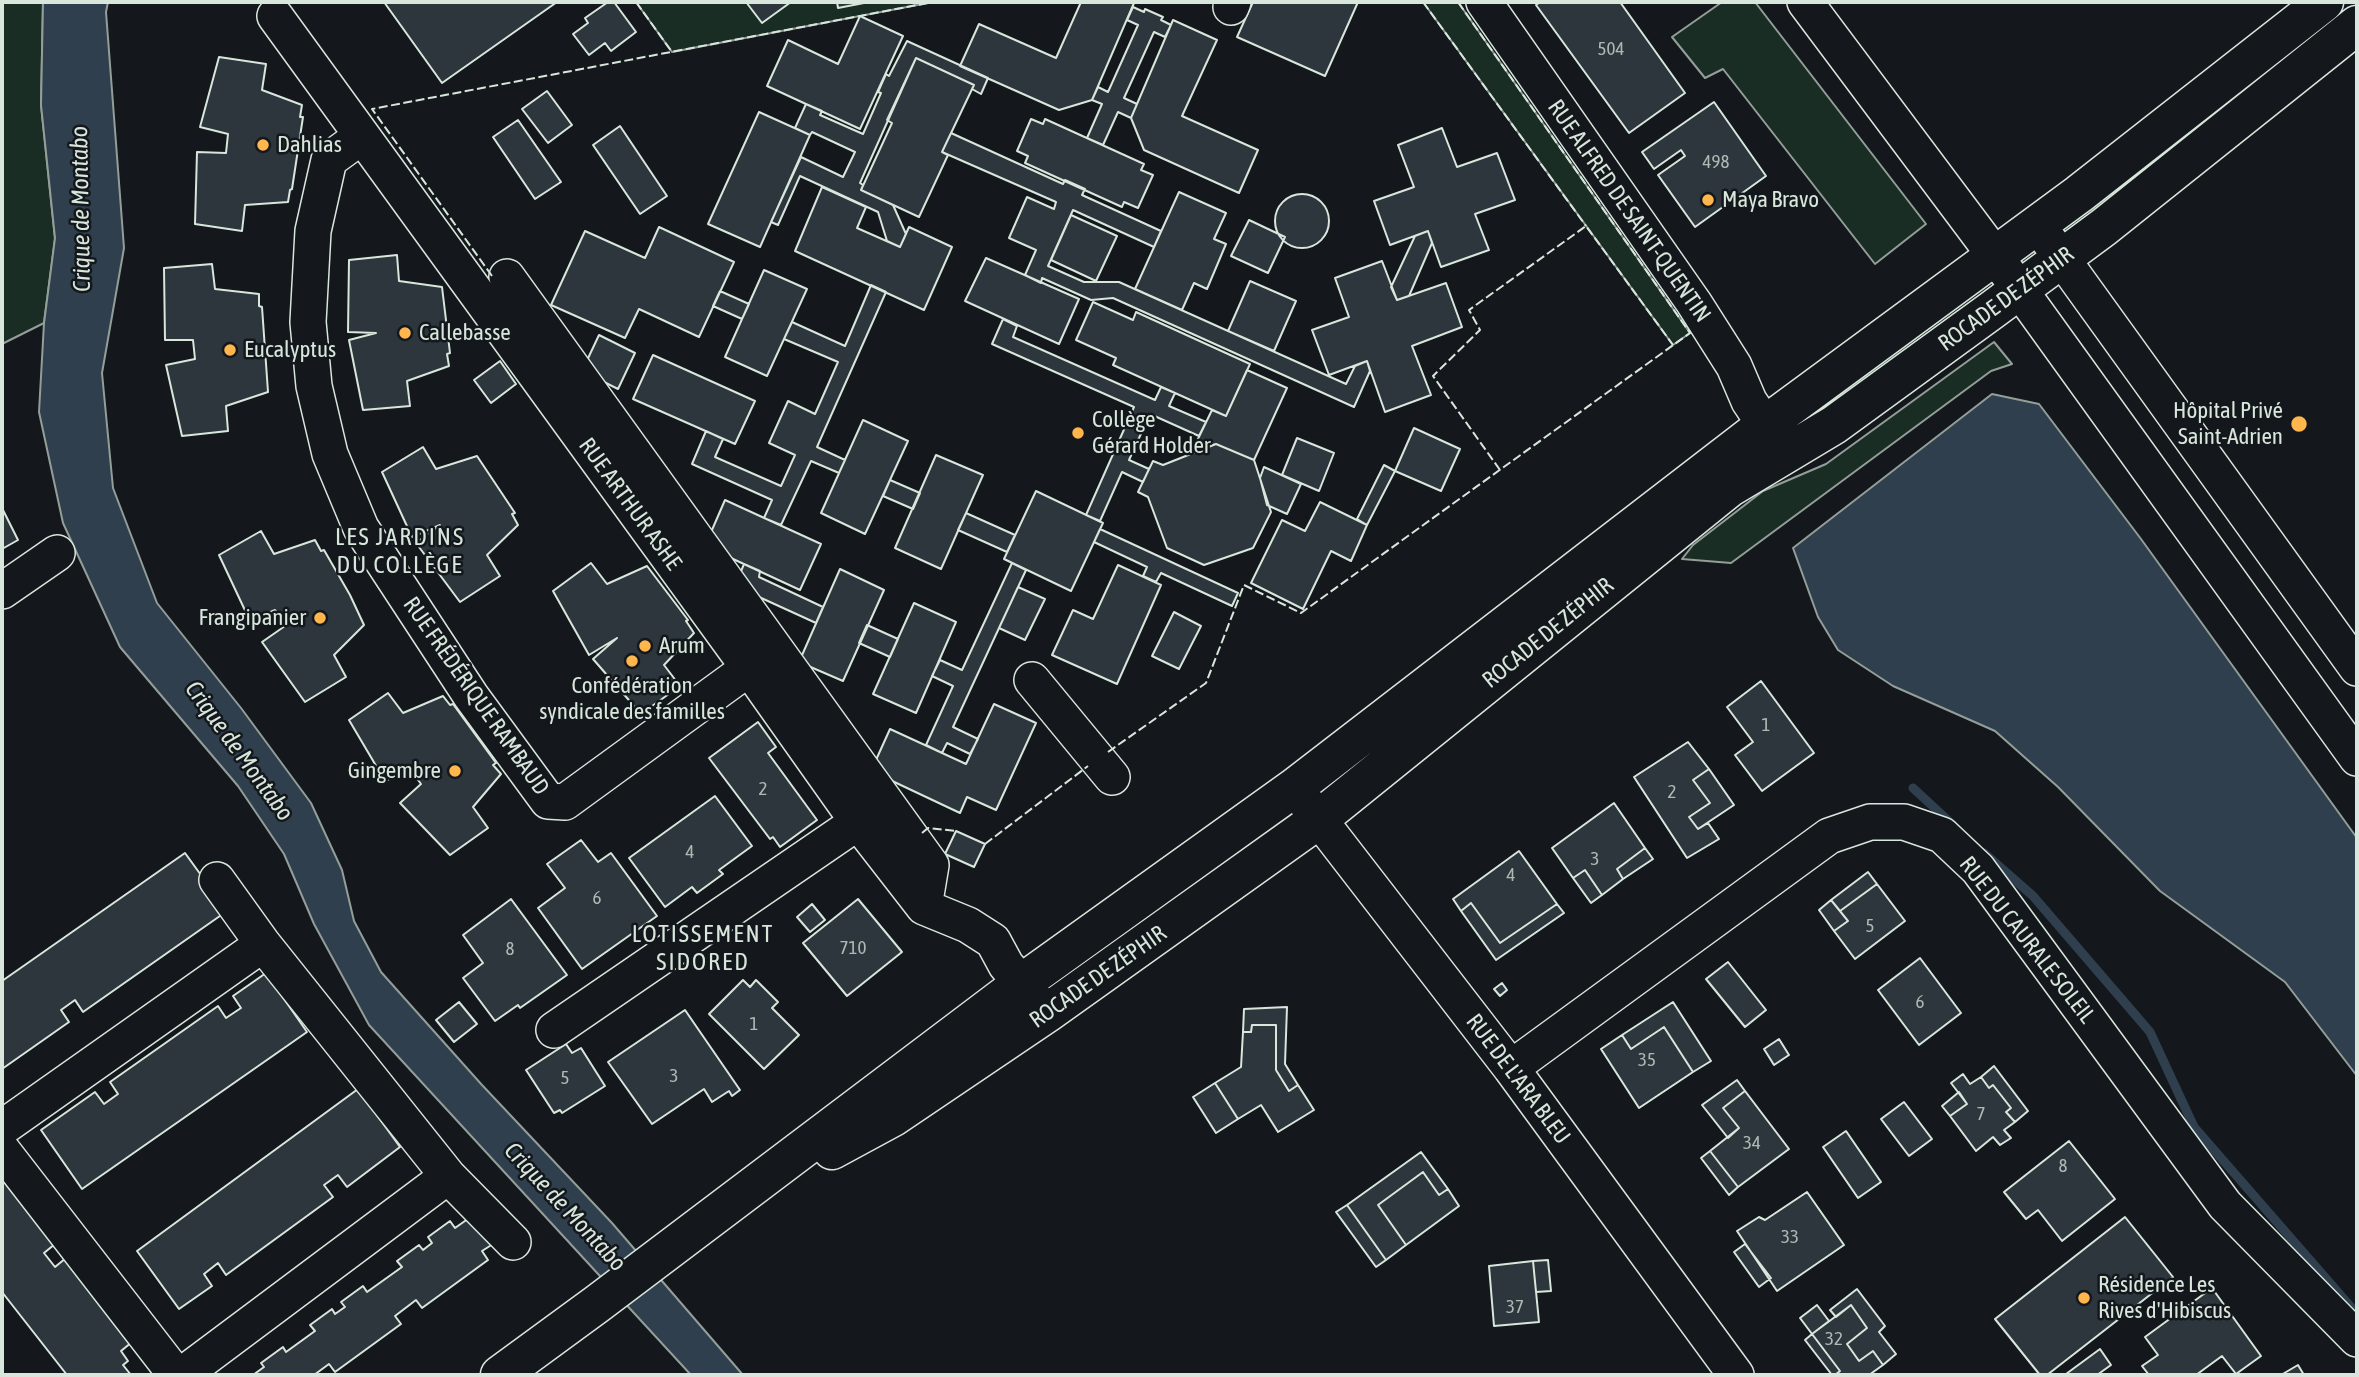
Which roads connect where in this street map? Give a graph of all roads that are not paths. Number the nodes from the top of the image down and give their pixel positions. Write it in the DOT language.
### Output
graph roads {
  1 [pos="1484,2"];
  2 [pos="1805,2"];
  3 [pos="2323,2"];
  4 [pos="275,16"];
  5 [pos="2357,25"];
  6 [pos="362,136"];
  7 [pos="2037,224"];
  8 [pos="1996,257"];
  9 [pos="2062,258"];
  10 [pos="507,277"];
  11 [pos="2020,289"];
  12 [pos="1765,425"];
  13 [pos="57,553"];
  14 [pos="2,591"];
  15 [pos="748,668"];
  16 [pos="2357,668"];
  17 [pos="1032,680"];
  18 [pos="2357,758"];
  19 [pos="1112,777"];
  20 [pos="1294,788"];
  21 [pos="1319,819"];
  22 [pos="858,822"];
  23 [pos="217,880"];
  24 [pos="924,907"];
  25 [pos="263,944"];
  26 [pos="1014,974"];
  27 [pos="1047,1013"];
  28 [pos="554,1030"];
  29 [pos="1511,1068"];
  30 [pos="2,1128"];
  31 [pos="2,1150"];
  32 [pos="448,1176"];
  33 [pos="719,1211"];
  34 [pos="513,1242"];
  35 [pos="2357,1339"];
  36 [pos="176,1375"];
  37 [pos="181,1375"];
  38 [pos="500,1375"];
  39 [pos="1736,1375"];
  1 -- 12 [label="street, RUE ALFRED DE SAINT-QUENTIN"];
  2 -- 8 [label="street"];
  3 -- 7 [label="main road, ROCADE DE ZÉPHIR"];
  4 -- 6 [label="street, RUE ARTHUR ASHE"];
  5 -- 9 [label="main road, ROCADE DE ZÉPHIR"];
  6 -- 15 [label="street, RUE ARTHUR ASHE"];
  6 -- 15 [label="street, RUE FRÉDÉRIQUE RAMBAUD"];
  7 -- 8 [label="main road, ROCADE DE ZÉPHIR"];
  7 -- 9 [label="street"];
  8 -- 11 [label="street"];
  8 -- 12 [label="main road, ROCADE DE ZÉPHIR"];
  9 -- 11 [label="main road, ROCADE DE ZÉPHIR"];
  9 -- 16 [label="street"];
  10 -- 24 [label="street"];
  11 -- 18 [label="street"];
  11 -- 21 [label="main road, ROCADE DE ZÉPHIR"];
  12 -- 20 [label="main road, ROCADE DE ZÉPHIR"];
  13 -- 14 [label="street"];
  15 -- 22 [label="street, RUE ARTHUR ASHE"];
  17 -- 19 [label="street"];
  20 -- 21 [label="street, RUE DE L'ARA BLEU"];
  20 -- 26 [label="main road, ROCADE DE ZÉPHIR"];
  21 -- 27 [label="main road, ROCADE DE ZÉPHIR"];
  21 -- 29 [label="street, RUE DE L'ARA BLEU"];
  22 -- 24 [label="street, RUE ARTHUR ASHE"];
  22 -- 28 [label="street"];
  23 -- 25 [label="street"];
  24 -- 26 [label="street, RUE ARTHUR ASHE"];
  25 -- 30 [label="street"];
  25 -- 32 [label="street"];
  26 -- 27 [label="street, RUE ARTHUR ASHE"];
  26 -- 33 [label="main road, ROCADE DE ZÉPHIR"];
  27 -- 33 [label="main road, ROCADE DE ZÉPHIR"];
  29 -- 35 [label="street, RUE DU CAURALE SOLEIL"];
  29 -- 39 [label="street, RUE DE L'ARA BLEU"];
  31 -- 36 [label="street"];
  32 -- 34 [label="street"];
  32 -- 37 [label="street"];
  33 -- 38 [label="main road, ROCADE DE ZÉPHIR"];
}
